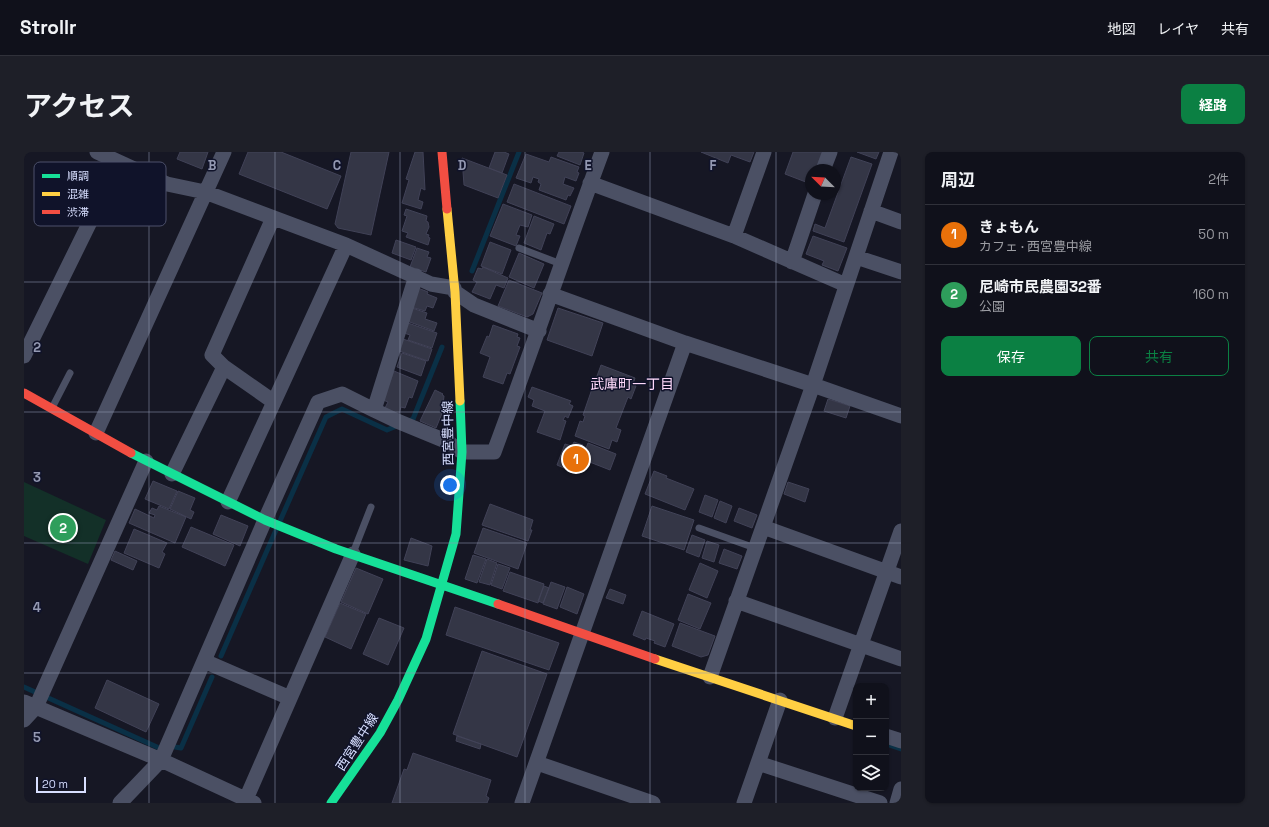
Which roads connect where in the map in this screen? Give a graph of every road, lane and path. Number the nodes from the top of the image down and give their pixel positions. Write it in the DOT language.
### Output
graph roads {
  1 [pos="96,152"];
  2 [pos="224,152"];
  3 [pos="442,152"];
  4 [pos="602,152"];
  5 [pos="764,152"];
  6 [pos="830,152"];
  7 [pos="891,152"];
  8 [pos="117,162"];
  9 [pos="826,164"];
  10 [pos="590,183"];
  11 [pos="166,184"];
  12 [pos="205,192"];
  13 [pos="813,200"];
  14 [pos="871,211"];
  15 [pos="273,218"];
  16 [pos="901,222"];
  17 [pos="88,226"];
  18 [pos="734,236"];
  19 [pos="346,245"];
  20 [pos="519,248"];
  21 [pos="856,256"];
  22 [pos="792,262"];
  23 [pos="561,264"];
  24 [pos="901,272"];
  25 [pos="416,276"];
  26 [pos="846,285"];
  27 [pos="454,290"];
  28 [pos="550,294"];
  29 [pos="539,331"];
  30 [pos="685,343"];
  31 [pos="24,356"];
  32 [pos="224,367"];
  33 [pos="70,373"];
  34 [pos="813,385"];
  35 [pos="25,396"];
  36 [pos="274,402"];
  37 [pos="52,408"];
  38 [pos="374,410"];
  39 [pos="901,416"];
  40 [pos="96,433"];
  41 [pos="462,452"];
  42 [pos="146,461"];
  43 [pos="172,474"];
  44 [pos="228,502"];
  45 [pos="371,507"];
  46 [pos="265,520"];
  47 [pos="763,527"];
  48 [pos="699,528"];
  49 [pos="901,531"];
  50 [pos="756,548"];
  51 [pos="353,554"];
  52 [pos="887,572"];
  53 [pos="901,577"];
  54 [pos="442,584"];
  55 [pos="736,601"];
  56 [pos="582,634"];
  57 [pos="860,645"];
  58 [pos="901,659"];
  59 [pos="204,661"];
  60 [pos="710,677"];
  61 [pos="290,698"];
  62 [pos="36,700"];
  63 [pos="780,700"];
  64 [pos="835,718"];
  65 [pos="24,720"];
  66 [pos="853,725"];
  67 [pos="889,737"];
  68 [pos="901,741"];
  69 [pos="161,760"];
  70 [pos="758,762"];
  71 [pos="536,763"];
  72 [pos="901,789"];
  73 [pos="251,801"];
  74 [pos="120,803"];
  75 [pos="331,803"];
  76 [pos="522,803"];
  77 [pos="653,803"];
  78 [pos="744,803"];
  79 [pos="880,803"];
  80 [pos="896,803"];
  1 -- 8 [label="street"];
  2 -- 12 [label="street"];
  3 -- 27 [label="street, 西宮豊中線"];
  4 -- 10 [label="street"];
  5 -- 18 [label="street"];
  6 -- 9 [label="street"];
  7 -- 14 [label="street"];
  10 -- 18 [label="street"];
  10 -- 23 [label="street"];
  11 -- 12 [label="street"];
  12 -- 15 [label="street"];
  12 -- 40 [label="street"];
  13 -- 22 [label="street"];
  14 -- 16 [label="street"];
  14 -- 21 [label="street"];
  15 -- 19 [label="street"];
  15 -- 32 [label="street"];
  17 -- 31 [label="street"];
  18 -- 22 [label="street"];
  19 -- 25 [label="street"];
  19 -- 36 [label="street"];
  20 -- 23 [label="lane"];
  21 -- 24 [label="street"];
  21 -- 26 [label="street"];
  22 -- 26 [label="street"];
  23 -- 28 [label="street"];
  25 -- 27 [label="street"];
  25 -- 38 [label="street"];
  26 -- 34 [label="street"];
  27 -- 29 [label="street"];
  27 -- 41 [label="street, 西宮豊中線"];
  28 -- 29 [label="street"];
  28 -- 30 [label="street"];
  29 -- 41 [label="street"];
  30 -- 34 [label="street"];
  30 -- 56 [label="street"];
  32 -- 36 [label="street"];
  32 -- 43 [label="street"];
  33 -- 37 [label="lane"];
  34 -- 39 [label="street"];
  34 -- 47 [label="street"];
  35 -- 37 [label="street"];
  36 -- 44 [label="street"];
  37 -- 40 [label="street"];
  38 -- 41 [label="street"];
  38 -- 46 [label="street"];
  40 -- 42 [label="street"];
  41 -- 54 [label="street, 西宮豊中線"];
  42 -- 43 [label="street"];
  42 -- 62 [label="street"];
  43 -- 44 [label="street"];
  44 -- 46 [label="street"];
  45 -- 51 [label="lane"];
  46 -- 51 [label="street"];
  46 -- 59 [label="street"];
  47 -- 50 [label="street"];
  47 -- 52 [label="street"];
  48 -- 50 [label="lane"];
  49 -- 52 [label="street"];
  50 -- 55 [label="street"];
  51 -- 54 [label="street"];
  51 -- 61 [label="street"];
  52 -- 53 [label="street"];
  52 -- 57 [label="street"];
  54 -- 56 [label="street"];
  54 -- 75 [label="street, 西宮豊中線"];
  55 -- 57 [label="street"];
  55 -- 60 [label="street"];
  56 -- 60 [label="street"];
  56 -- 71 [label="street"];
  57 -- 58 [label="street"];
  57 -- 64 [label="street"];
  59 -- 61 [label="street"];
  59 -- 69 [label="street"];
  60 -- 63 [label="street"];
  61 -- 73 [label="street"];
  62 -- 65 [label="street"];
  62 -- 69 [label="street"];
  63 -- 64 [label="street"];
  63 -- 70 [label="street"];
  64 -- 66 [label="street"];
  67 -- 68 [label="street"];
  69 -- 73 [label="street"];
  69 -- 74 [label="street"];
  70 -- 78 [label="street"];
  70 -- 79 [label="street"];
  71 -- 76 [label="street"];
  71 -- 77 [label="street"];
  72 -- 80 [label="street"];
}
